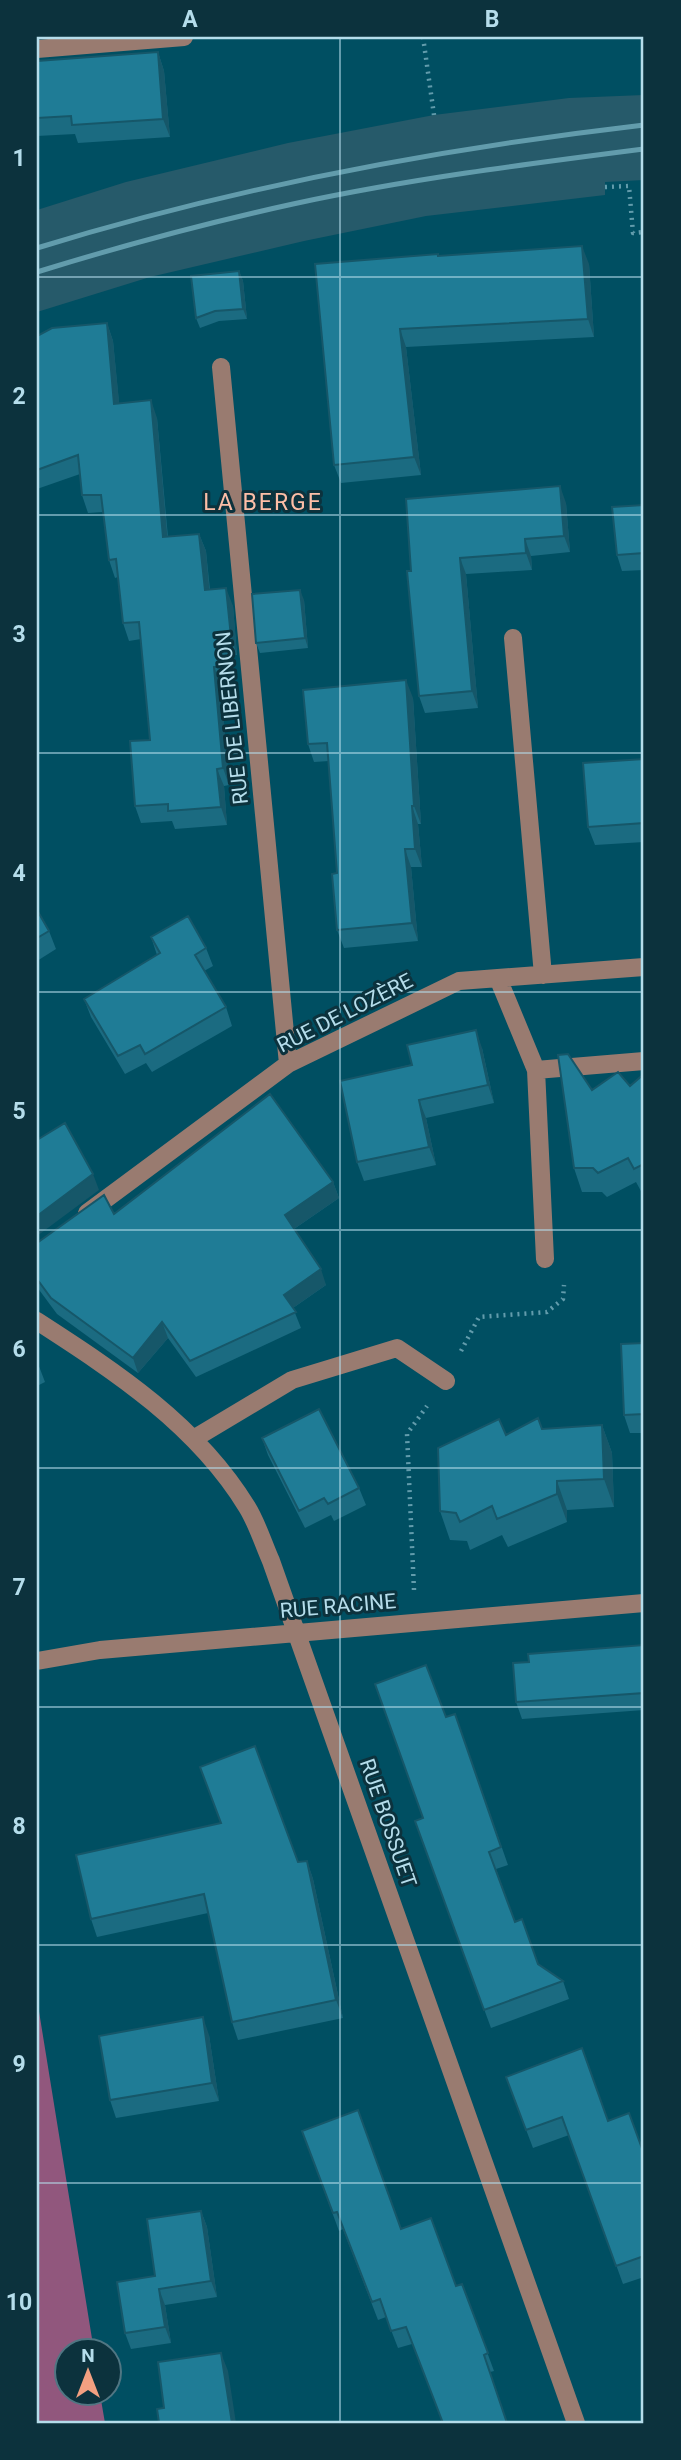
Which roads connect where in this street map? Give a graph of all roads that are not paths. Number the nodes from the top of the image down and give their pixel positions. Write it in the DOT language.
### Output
graph roads {
  1 [pos="184,37"];
  2 [pos="37,49"];
  3 [pos="221,368"];
  4 [pos="513,638"];
  5 [pos="644,967"];
  6 [pos="543,975"];
  7 [pos="498,978"];
  8 [pos="644,1061"];
  9 [pos="288,1064"];
  10 [pos="536,1070"];
  11 [pos="70,1226"];
  12 [pos="545,1259"];
  13 [pos="37,1321"];
  14 [pos="446,1381"];
  15 [pos="195,1438"];
  16 [pos="644,1603"];
  17 [pos="296,1632"];
  18 [pos="37,1661"];
  19 [pos="576,2423"];
  1 -- 2 [label="street"];
  3 -- 9 [label="street, RUE DE LIBERNON"];
  4 -- 6 [label="street"];
  5 -- 6 [label="street, RUE DE LOZÈRE"];
  6 -- 7 [label="street, RUE DE LOZÈRE"];
  7 -- 9 [label="street, RUE DE LOZÈRE"];
  7 -- 10 [label="street"];
  8 -- 10 [label="street"];
  9 -- 11 [label="street, RUE DE LOZÈRE"];
  10 -- 12 [label="street"];
  13 -- 15 [label="street, RUE BOSSUET"];
  14 -- 15 [label="street"];
  15 -- 17 [label="street, RUE BOSSUET"];
  16 -- 17 [label="street, RUE RACINE"];
  17 -- 18 [label="street, RUE RACINE"];
  17 -- 19 [label="street, RUE BOSSUET"];
}
